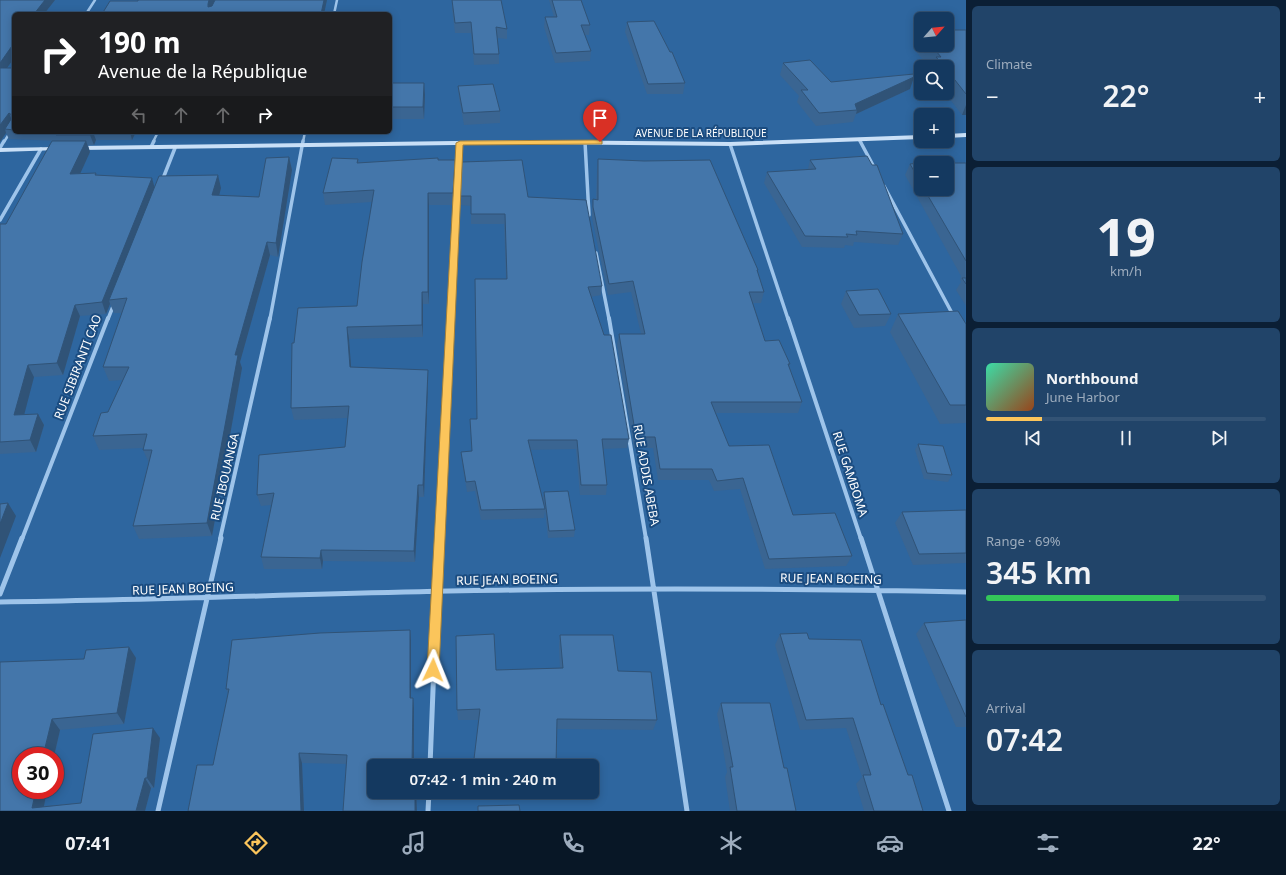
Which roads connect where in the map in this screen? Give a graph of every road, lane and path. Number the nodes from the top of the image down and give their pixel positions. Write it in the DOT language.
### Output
graph roads {
  1 [pos="95,0"];
  2 [pos="337,0"];
  3 [pos="87,12"];
  4 [pos="334,12"];
  5 [pos="12,129"];
  6 [pos="157,134"];
  7 [pos="305,134"];
  8 [pos="966,135"];
  9 [pos="954,136"];
  10 [pos="914,137"];
  11 [pos="859,139"];
  12 [pos="585,142"];
  13 [pos="460,143"];
  14 [pos="730,144"];
  15 [pos="302,145"];
  16 [pos="64,148"];
  17 [pos="72,148"];
  18 [pos="151,148"];
  19 [pos="175,148"];
  20 [pos="0,149"];
  21 [pos="41,149"];
  22 [pos="878,174"];
  23 [pos="881,181"];
  24 [pos="160,185"];
  25 [pos="589,218"];
  26 [pos="0,220"];
  27 [pos="595,248"];
  28 [pos="117,296"];
  29 [pos="955,318"];
  30 [pos="655,589"];
  31 [pos="878,590"];
  32 [pos="436,591"];
  33 [pos="966,592"];
  34 [pos="0,594"];
  35 [pos="208,598"];
  36 [pos="0,602"];
  37 [pos="430,759"];
  38 [pos="429,799"];
  39 [pos="158,811"];
  40 [pos="428,811"];
  41 [pos="687,811"];
  42 [pos="950,811"];
  1 -- 3 [label="street"];
  2 -- 4 [label="street"];
  5 -- 20 [label="street"];
  6 -- 18 [label="street"];
  7 -- 15 [label="street, RUE IBOUANGA"];
  8 -- 9 [label="street"];
  10 -- 11 [label="street, AVENUE DE LA RÉPUBLIQUE"];
  11 -- 14 [label="street, AVENUE DE LA RÉPUBLIQUE"];
  11 -- 22 [label="street"];
  12 -- 13 [label="street, AVENUE DE LA RÉPUBLIQUE"];
  12 -- 14 [label="street, AVENUE DE LA RÉPUBLIQUE"];
  12 -- 25 [label="street"];
  13 -- 15 [label="street, AVENUE DE LA RÉPUBLIQUE"];
  13 -- 32 [label="street"];
  14 -- 31 [label="street, RUE GAMBOMA"];
  15 -- 19 [label="street, AVENUE DE LA RÉPUBLIQUE"];
  15 -- 35 [label="street, RUE IBOUANGA"];
  16 -- 21 [label="street"];
  17 -- 18 [label="street, AVENUE DE LA RÉPUBLIQUE"];
  18 -- 19 [label="street, AVENUE DE LA RÉPUBLIQUE"];
  19 -- 24 [label="street"];
  20 -- 21 [label="street"];
  21 -- 26 [label="street"];
  23 -- 29 [label="street"];
  27 -- 30 [label="street, RUE ADDIS ABEBA"];
  28 -- 34 [label="street, RUE SIBIRANTI CAO"];
  30 -- 31 [label="street, RUE JEAN BOEING"];
  30 -- 32 [label="street, RUE JEAN BOEING"];
  30 -- 41 [label="street, RUE ADDIS ABEBA"];
  31 -- 33 [label="street, RUE JEAN BOEING"];
  31 -- 42 [label="street, RUE GAMBOMA"];
  32 -- 35 [label="street, RUE JEAN BOEING"];
  32 -- 37 [label="street"];
  35 -- 36 [label="street, RUE JEAN BOEING"];
  35 -- 39 [label="street, RUE IBOUANGA"];
  38 -- 40 [label="street"];
}
